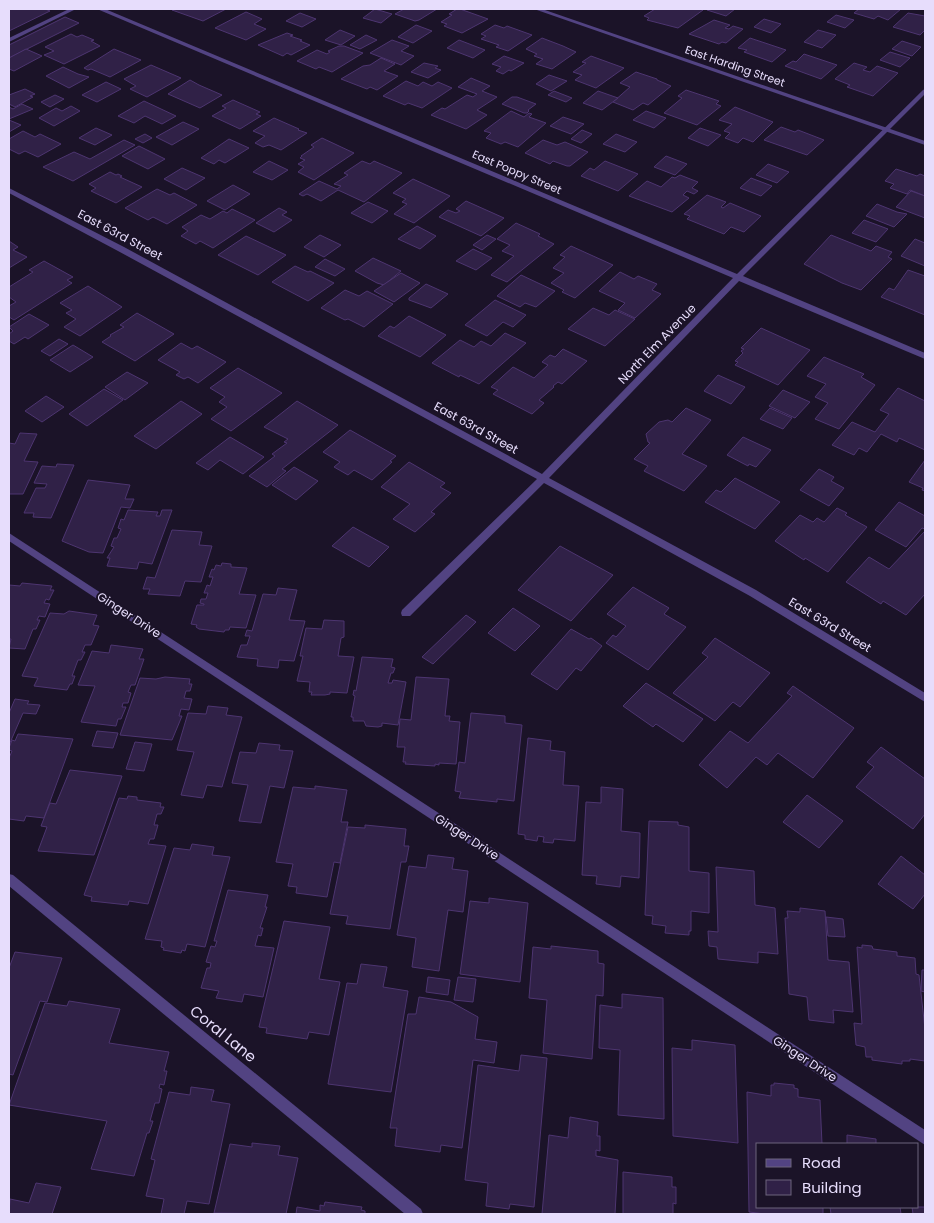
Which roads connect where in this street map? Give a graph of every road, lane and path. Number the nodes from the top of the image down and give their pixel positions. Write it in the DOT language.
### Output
graph roads {
  1 [pos="73,9"];
  2 [pos="100,9"];
  3 [pos="537,9"];
  4 [pos="9,40"];
  5 [pos="925,92"];
  6 [pos="887,130"];
  7 [pos="925,143"];
  8 [pos="9,190"];
  9 [pos="738,277"];
  10 [pos="925,356"];
  11 [pos="543,479"];
  12 [pos="9,536"];
  13 [pos="406,613"];
  14 [pos="925,698"];
  15 [pos="9,879"];
  16 [pos="925,1138"];
  17 [pos="416,1214"];
  1 -- 4 [label="street"];
  2 -- 9 [label="street, East Poppy Street"];
  3 -- 6 [label="street, East Harding Street"];
  5 -- 6 [label="street, North Elm Avenue"];
  6 -- 7 [label="street, East Harding Street"];
  6 -- 9 [label="street, North Elm Avenue"];
  8 -- 11 [label="street, East 63rd Street"];
  9 -- 10 [label="street, East Poppy Street"];
  9 -- 11 [label="street, North Elm Avenue"];
  11 -- 13 [label="street, North Elm Avenue"];
  11 -- 14 [label="street, East 63rd Street"];
  12 -- 16 [label="street, Ginger Drive"];
  15 -- 17 [label="street, Coral Lane"];
}
